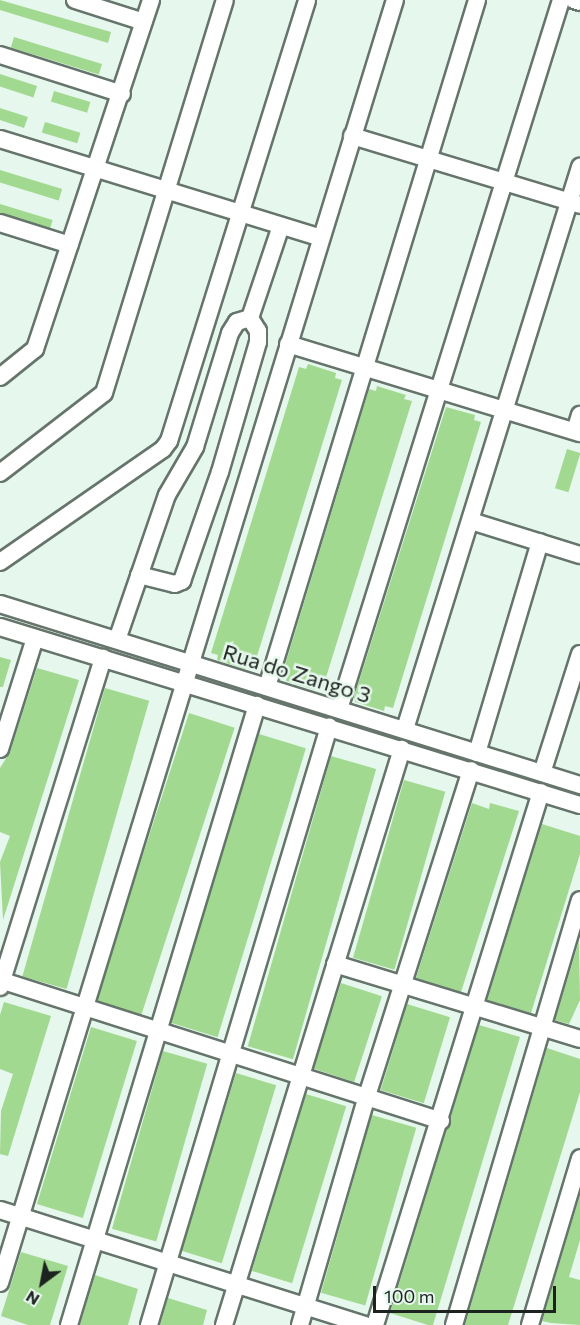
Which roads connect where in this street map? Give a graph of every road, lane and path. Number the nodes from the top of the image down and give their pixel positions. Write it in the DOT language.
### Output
graph roads {
  1 [pos="75,0"];
  2 [pos="151,0"];
  3 [pos="225,0"];
  4 [pos="307,0"];
  5 [pos="395,0"];
  6 [pos="477,0"];
  7 [pos="561,0"];
  8 [pos="574,0"];
  9 [pos="580,2"];
  10 [pos="144,22"];
  11 [pos="0,55"];
  12 [pos="122,94"];
  13 [pos="352,136"];
  14 [pos="0,139"];
  15 [pos="430,160"];
  16 [pos="580,167"];
  17 [pos="96,168"];
  18 [pos="504,182"];
  19 [pos="166,190"];
  20 [pos="574,203"];
  21 [pos="240,213"];
  22 [pos="0,223"];
  23 [pos="280,226"];
  24 [pos="321,238"];
  25 [pos="69,245"];
  26 [pos="250,318"];
  27 [pos="288,344"];
  28 [pos="368,368"];
  29 [pos="0,377"];
  30 [pos="439,390"];
  31 [pos="505,410"];
  32 [pos="580,415"];
  33 [pos="577,432"];
  34 [pos="0,473"];
  35 [pos="471,521"];
  36 [pos="540,542"];
  37 [pos="580,555"];
  38 [pos="0,562"];
  39 [pos="139,575"];
  40 [pos="0,604"];
  41 [pos="0,627"];
  42 [pos="35,638"];
  43 [pos="117,640"];
  44 [pos="580,654"];
  45 [pos="103,658"];
  46 [pos="189,663"];
  47 [pos="183,683"];
  48 [pos="267,687"];
  49 [pos="257,705"];
  50 [pos="339,709"];
  51 [pos="329,727"];
  52 [pos="405,729"];
  53 [pos="0,749"];
  54 [pos="402,749"];
  55 [pos="477,753"];
  56 [pos="471,770"];
  57 [pos="542,773"];
  58 [pos="580,785"];
  59 [pos="541,792"];
  60 [pos="580,805"];
  61 [pos="580,900"];
  62 [pos="335,964"];
  63 [pos="1,983"];
  64 [pos="403,985"];
  65 [pos="84,1007"];
  66 [pos="476,1008"];
  67 [pos="541,1028"];
  68 [pos="161,1030"];
  69 [pos="580,1039"];
  70 [pos="231,1052"];
  71 [pos="300,1073"];
  72 [pos="368,1096"];
  73 [pos="441,1121"];
  74 [pos="580,1158"];
  75 [pos="0,1210"];
  76 [pos="21,1216"];
  77 [pos="94,1240"];
  78 [pos="168,1263"];
  79 [pos="0,1283"];
  80 [pos="237,1284"];
  81 [pos="306,1306"];
  82 [pos="69,1325"];
  83 [pos="149,1325"];
  84 [pos="224,1325"];
  85 [pos="300,1325"];
  86 [pos="365,1325"];
  87 [pos="375,1325"];
  88 [pos="454,1325"];
  89 [pos="530,1325"];
  1 -- 10 [label="street"];
  2 -- 10 [label="street"];
  3 -- 19 [label="street"];
  4 -- 21 [label="street"];
  5 -- 13 [label="street"];
  6 -- 15 [label="street"];
  7 -- 18 [label="street"];
  8 -- 9 [label="street"];
  10 -- 12 [label="street"];
  11 -- 12 [label="street"];
  12 -- 17 [label="street"];
  13 -- 15 [label="street"];
  13 -- 24 [label="street"];
  14 -- 17 [label="street"];
  15 -- 18 [label="street"];
  15 -- 28 [label="street"];
  16 -- 20 [label="street"];
  17 -- 19 [label="street"];
  17 -- 25 [label="street"];
  18 -- 20 [label="street"];
  18 -- 30 [label="street"];
  19 -- 21 [label="street"];
  19 -- 34 [label="street"];
  20 -- 31 [label="street"];
  21 -- 23 [label="street"];
  21 -- 38 [label="street"];
  22 -- 25 [label="street"];
  23 -- 24 [label="street"];
  23 -- 26 [label="street"];
  24 -- 27 [label="street"];
  25 -- 29 [label="street"];
  26 -- 39 [label="street"];
  26 -- 39 [label="street"];
  27 -- 28 [label="street"];
  27 -- 46 [label="street"];
  28 -- 30 [label="street"];
  28 -- 48 [label="street"];
  30 -- 31 [label="street"];
  30 -- 50 [label="street"];
  31 -- 33 [label="street"];
  31 -- 35 [label="street"];
  32 -- 33 [label="street"];
  35 -- 36 [label="street"];
  35 -- 52 [label="street"];
  36 -- 37 [label="street"];
  36 -- 55 [label="street"];
  39 -- 43 [label="street"];
  40 -- 43 [label="street, Rua do Zango 3"];
  41 -- 42 [label="street"];
  42 -- 45 [label="street"];
  42 -- 53 [label="street"];
  43 -- 46 [label="street, Rua do Zango 3"];
  44 -- 57 [label="street"];
  45 -- 47 [label="street"];
  45 -- 63 [label="street"];
  46 -- 47 [label="street"];
  46 -- 48 [label="street, Rua do Zango 3"];
  47 -- 49 [label="street"];
  47 -- 65 [label="street"];
  48 -- 50 [label="street, Rua do Zango 3"];
  49 -- 51 [label="street"];
  49 -- 68 [label="street"];
  50 -- 52 [label="street, Rua do Zango 3"];
  51 -- 54 [label="street"];
  51 -- 70 [label="street"];
  52 -- 55 [label="street, Rua do Zango 3"];
  54 -- 56 [label="street"];
  54 -- 62 [label="street"];
  55 -- 57 [label="street, Rua do Zango 3"];
  56 -- 59 [label="street"];
  56 -- 64 [label="street"];
  57 -- 58 [label="street, Rua do Zango 3"];
  59 -- 60 [label="street"];
  59 -- 66 [label="street"];
  61 -- 67 [label="street"];
  62 -- 64 [label="street"];
  62 -- 71 [label="street"];
  63 -- 65 [label="street"];
  64 -- 66 [label="street"];
  64 -- 72 [label="street"];
  65 -- 68 [label="street"];
  65 -- 76 [label="street"];
  66 -- 67 [label="street"];
  66 -- 73 [label="street"];
  67 -- 69 [label="street"];
  67 -- 88 [label="street"];
  68 -- 70 [label="street"];
  68 -- 77 [label="street"];
  70 -- 71 [label="street"];
  70 -- 78 [label="street"];
  71 -- 72 [label="street"];
  71 -- 80 [label="street"];
  72 -- 73 [label="street"];
  72 -- 81 [label="street"];
  73 -- 87 [label="street"];
  74 -- 89 [label="street"];
  75 -- 76 [label="street"];
  76 -- 77 [label="street"];
  76 -- 79 [label="street"];
  77 -- 78 [label="street"];
  77 -- 82 [label="street"];
  78 -- 80 [label="street"];
  78 -- 83 [label="street"];
  80 -- 81 [label="street"];
  80 -- 84 [label="street"];
  81 -- 85 [label="street"];
  81 -- 86 [label="street"];
}
